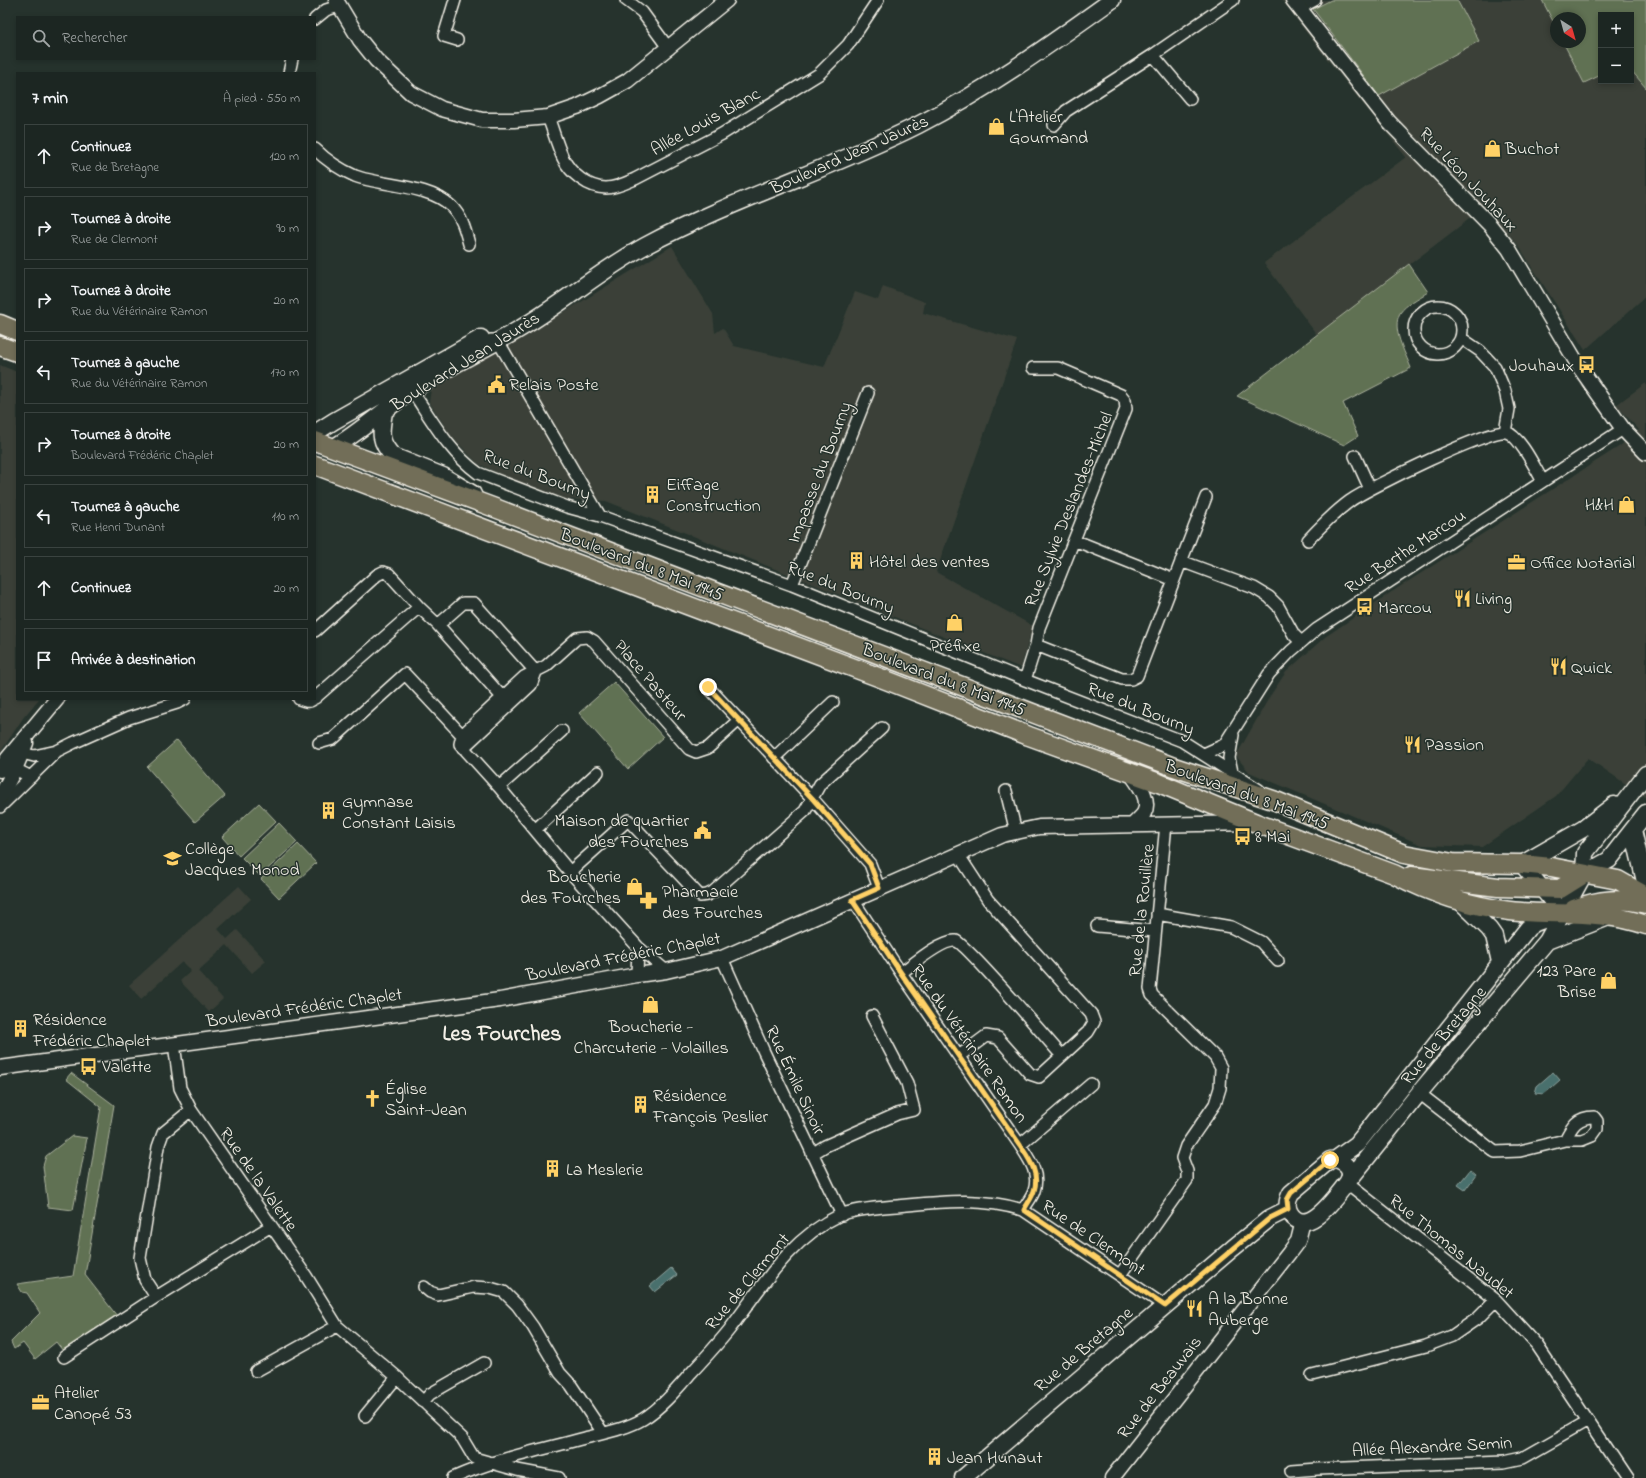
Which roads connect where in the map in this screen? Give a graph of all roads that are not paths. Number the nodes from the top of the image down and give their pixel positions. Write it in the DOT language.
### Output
graph roads {
  1 [pos="455,0"];
  2 [pos="626,0"];
  3 [pos="727,0"];
  4 [pos="878,0"];
  5 [pos="1112,0"];
  6 [pos="1233,0"];
  7 [pos="1316,0"];
  8 [pos="338,3"];
  9 [pos="1297,4"];
  10 [pos="316,18"];
  11 [pos="457,40"];
  12 [pos="668,49"];
  13 [pos="1153,55"];
  14 [pos="292,60"];
  15 [pos="289,72"];
  16 [pos="1190,99"];
  17 [pos="548,117"];
  18 [pos="1054,125"];
  19 [pos="316,150"];
  20 [pos="469,244"];
  21 [pos="577,290"];
  22 [pos="0,324"];
  23 [pos="16,331"];
  24 [pos="481,338"];
  25 [pos="1461,338"];
  26 [pos="498,341"];
  27 [pos="0,346"];
  28 [pos="16,352"];
  29 [pos="1033,368"];
  30 [pos="412,391"];
  31 [pos="868,393"];
  32 [pos="354,409"];
  33 [pos="384,412"];
  34 [pos="316,424"];
  35 [pos="1623,429"];
  36 [pos="316,432"];
  37 [pos="1505,432"];
  38 [pos="316,444"];
  39 [pos="1646,453"];
  40 [pos="1356,456"];
  41 [pos="321,460"];
  42 [pos="1542,480"];
  43 [pos="1370,488"];
  44 [pos="1206,497"];
  45 [pos="495,508"];
  46 [pos="600,516"];
  47 [pos="1074,540"];
  48 [pos="1308,540"];
  49 [pos="1181,561"];
  50 [pos="1174,580"];
  51 [pos="792,585"];
  52 [pos="419,608"];
  53 [pos="438,625"];
  54 [pos="316,630"];
  55 [pos="1301,642"];
  56 [pos="1036,645"];
  57 [pos="536,672"];
  58 [pos="1025,680"];
  59 [pos="708,687"];
  60 [pos="316,696"];
  61 [pos="502,697"];
  62 [pos="56,700"];
  63 [pos="183,700"];
  64 [pos="301,700"];
  65 [pos="312,700"];
  66 [pos="833,702"];
  67 [pos="739,720"];
  68 [pos="882,728"];
  69 [pos="1234,730"];
  70 [pos="31,731"];
  71 [pos="562,731"];
  72 [pos="462,735"];
  73 [pos="319,743"];
  74 [pos="463,748"];
  75 [pos="57,752"];
  76 [pos="22,753"];
  77 [pos="1204,754"];
  78 [pos="774,758"];
  79 [pos="11,763"];
  80 [pos="0,770"];
  81 [pos="598,772"];
  82 [pos="1232,772"];
  83 [pos="1646,774"];
  84 [pos="1132,775"];
  85 [pos="31,777"];
  86 [pos="499,787"];
  87 [pos="1006,791"];
  88 [pos="1632,791"];
  89 [pos="0,797"];
  90 [pos="812,798"];
  91 [pos="1276,801"];
  92 [pos="0,807"];
  93 [pos="1646,813"];
  94 [pos="1256,823"];
  95 [pos="1166,824"];
  96 [pos="1133,825"];
  97 [pos="535,830"];
  98 [pos="1633,830"];
  99 [pos="1016,832"];
  100 [pos="958,854"];
  101 [pos="1522,864"];
  102 [pos="570,872"];
  103 [pos="1394,874"];
  104 [pos="1584,874"];
  105 [pos="1646,886"];
  106 [pos="879,888"];
  107 [pos="1542,888"];
  108 [pos="1646,896"];
  109 [pos="852,900"];
  110 [pos="1461,902"];
  111 [pos="1646,904"];
  112 [pos="1562,913"];
  113 [pos="1157,914"];
  114 [pos="1611,916"];
  115 [pos="1646,925"];
  116 [pos="1097,926"];
  117 [pos="1155,931"];
  118 [pos="1547,941"];
  119 [pos="638,947"];
  120 [pos="722,958"];
  121 [pos="1278,961"];
  122 [pos="1500,962"];
  123 [pos="666,971"];
  124 [pos="901,973"];
  125 [pos="637,974"];
  126 [pos="872,1016"];
  127 [pos="174,1044"];
  128 [pos="959,1056"];
  129 [pos="1062,1056"];
  130 [pos="0,1068"];
  131 [pos="1091,1084"];
  132 [pos="1419,1093"];
  133 [pos="191,1110"];
  134 [pos="1565,1140"];
  135 [pos="1020,1145"];
  136 [pos="812,1154"];
  137 [pos="1336,1159"];
  138 [pos="1348,1181"];
  139 [pos="1288,1209"];
  140 [pos="1024,1210"];
  141 [pos="842,1215"];
  142 [pos="1302,1221"];
  143 [pos="271,1226"];
  144 [pos="1120,1275"];
  145 [pos="424,1287"];
  146 [pos="156,1297"];
  147 [pos="1496,1300"];
  148 [pos="1165,1306"];
  149 [pos="337,1326"];
  150 [pos="64,1357"];
  151 [pos="484,1363"];
  152 [pos="256,1371"];
  153 [pos="1312,1375"];
  154 [pos="397,1377"];
  155 [pos="423,1402"];
  156 [pos="365,1416"];
  157 [pos="1588,1421"];
  158 [pos="603,1434"];
  159 [pos="491,1462"];
  160 [pos="1292,1471"];
  161 [pos="453,1478"];
  162 [pos="559,1478"];
  163 [pos="963,1478"];
  164 [pos="1112,1478"];
  165 [pos="1626,1478"];
  1 -- 11 [label="street"];
  2 -- 12 [label="street"];
  3 -- 12 [label="street"];
  4 -- 17 [label="street, Allée Louis Blanc"];
  5 -- 21 [label="main road, Boulevard Jean Jaurès"];
  6 -- 13 [label="street"];
  7 -- 9 [label="street"];
  8 -- 10 [label="street"];
  8 -- 17 [label="street"];
  9 -- 35 [label="street, Rue Léon Jouhaux"];
  12 -- 17 [label="street"];
  13 -- 16 [label="street"];
  13 -- 18 [label="street"];
  14 -- 15 [label="street"];
  19 -- 20 [label="street"];
  21 -- 24 [label="main road, Boulevard Jean Jaurès"];
  21 -- 26 [label="main road, Boulevard Jean Jaurès"];
  22 -- 23 [label="main road"];
  24 -- 26 [label="street"];
  24 -- 32 [label="main road, Boulevard Jean Jaurès"];
  25 -- 25 [label="street"];
  25 -- 37 [label="street"];
  26 -- 30 [label="main road, Boulevard Jean Jaurès"];
  26 -- 46 [label="street"];
  27 -- 28 [label="main road"];
  29 -- 47 [label="street, Rue Sylvie Deslandes-Michel"];
  30 -- 33 [label="main road, Boulevard Jean Jaurès"];
  30 -- 46 [label="street, Rue du Bourny"];
  31 -- 51 [label="street, Impasse du Bourny"];
  32 -- 34 [label="main road"];
  32 -- 36 [label="main road, Boulevard Jean Jaurès"];
  32 -- 41 [label="main road"];
  33 -- 41 [label="main road, Boulevard Jean Jaurès"];
  33 -- 45 [label="main road"];
  35 -- 39 [label="street, Rue Léon Jouhaux"];
  35 -- 42 [label="street, Rue Berthe Marcou"];
  37 -- 42 [label="street"];
  37 -- 43 [label="street"];
  38 -- 41 [label="main road, Boulevard du 8 Mai 1945"];
  40 -- 43 [label="street"];
  41 -- 45 [label="main road, Boulevard du 8 Mai 1945"];
  41 -- 84 [label="main road, Boulevard du 8 Mai 1945"];
  42 -- 55 [label="street, Rue Berthe Marcou"];
  43 -- 48 [label="street"];
  44 -- 49 [label="street"];
  45 -- 91 [label="main road, Boulevard du 8 Mai 1945"];
  46 -- 51 [label="street, Rue du Bourny"];
  47 -- 50 [label="street"];
  47 -- 56 [label="street, Rue Sylvie Deslandes-Michel"];
  49 -- 50 [label="street"];
  49 -- 55 [label="street"];
  50 -- 56 [label="street"];
  51 -- 58 [label="street, Rue du Bourny"];
  52 -- 53 [label="street"];
  52 -- 54 [label="street"];
  52 -- 60 [label="street"];
  53 -- 57 [label="street"];
  53 -- 61 [label="street"];
  55 -- 69 [label="street, Rue Berthe Marcou"];
  56 -- 58 [label="street, Rue Sylvie Deslandes-Michel"];
  57 -- 61 [label="street, Place Pasteur"];
  57 -- 67 [label="street, Place Pasteur"];
  57 -- 74 [label="street, Place Pasteur"];
  58 -- 77 [label="street, Rue du Bourny"];
  59 -- 67 [label="street"];
  61 -- 72 [label="street, Place Pasteur"];
  62 -- 70 [label="street"];
  63 -- 75 [label="street"];
  64 -- 65 [label="street"];
  66 -- 78 [label="street"];
  67 -- 78 [label="street"];
  68 -- 90 [label="street"];
  69 -- 77 [label="street, Rue Berthe Marcou"];
  69 -- 82 [label="street, Rue Berthe Marcou"];
  70 -- 76 [label="street"];
  70 -- 79 [label="street"];
  71 -- 86 [label="street"];
  72 -- 73 [label="street"];
  72 -- 74 [label="street"];
  74 -- 86 [label="street"];
  75 -- 76 [label="street"];
  75 -- 85 [label="street"];
  76 -- 79 [label="street"];
  77 -- 82 [label="street, Rue du Bourny"];
  78 -- 90 [label="street"];
  79 -- 80 [label="street"];
  79 -- 85 [label="street"];
  79 -- 89 [label="street"];
  81 -- 97 [label="street"];
  82 -- 91 [label="street, Rue du Bourny"];
  83 -- 88 [label="main road, Rue de Bretagne"];
  84 -- 94 [label="main road, Boulevard du 8 Mai 1945"];
  84 -- 96 [label="street"];
  85 -- 92 [label="street"];
  86 -- 97 [label="street"];
  87 -- 99 [label="street"];
  88 -- 101 [label="main road"];
  88 -- 104 [label="main road, Rue de Bretagne"];
  90 -- 102 [label="street"];
  90 -- 106 [label="street"];
  91 -- 101 [label="main road, Boulevard du 8 Mai 1945"];
  93 -- 98 [label="main road"];
  94 -- 95 [label="street, Boulevard Frédéric Chaplet"];
  94 -- 103 [label="main road, Boulevard du 8 Mai 1945"];
  95 -- 96 [label="street, Boulevard Frédéric Chaplet"];
  95 -- 113 [label="street, Rue de la Rouillère"];
  96 -- 99 [label="street, Boulevard Frédéric Chaplet"];
  97 -- 102 [label="street"];
  98 -- 104 [label="main road"];
  98 -- 105 [label="main road"];
  99 -- 100 [label="street, Boulevard Frédéric Chaplet"];
  100 -- 106 [label="street, Boulevard Frédéric Chaplet"];
  100 -- 129 [label="street"];
  101 -- 104 [label="main road, Boulevard du 8 Mai 1945"];
  101 -- 107 [label="main road"];
  102 -- 119 [label="street"];
  103 -- 107 [label="main road"];
  103 -- 110 [label="main road, Boulevard du 8 Mai 1945"];
  104 -- 107 [label="main road"];
  104 -- 108 [label="main road, Boulevard du 8 Mai 1945"];
  104 -- 112 [label="main road, Rue de Bretagne"];
  106 -- 109 [label="street, Boulevard Frédéric Chaplet"];
  107 -- 112 [label="main road"];
  109 -- 120 [label="street, Boulevard Frédéric Chaplet"];
  109 -- 124 [label="street, Rue du Vétérinaire Ramon"];
  110 -- 112 [label="main road, Boulevard du 8 Mai 1945"];
  110 -- 122 [label="main road"];
  111 -- 112 [label="main road"];
  112 -- 114 [label="main road, Boulevard du 8 Mai 1945"];
  112 -- 118 [label="main road, Rue de Bretagne"];
  112 -- 122 [label="main road, Rue de Bretagne"];
  113 -- 117 [label="street, Rue de la Rouillère"];
  113 -- 121 [label="street"];
  114 -- 115 [label="main road, Boulevard du 8 Mai 1945"];
  114 -- 118 [label="main road"];
  116 -- 117 [label="street"];
  117 -- 144 [label="street, Rue de la Rouillère"];
  118 -- 132 [label="main road, Rue de Bretagne"];
  119 -- 123 [label="street"];
  119 -- 125 [label="street"];
  120 -- 123 [label="street, Boulevard Frédéric Chaplet"];
  120 -- 136 [label="street, Rue Émile Sinoir"];
  122 -- 137 [label="main road, Rue de Bretagne"];
  123 -- 125 [label="street, Boulevard Frédéric Chaplet"];
  124 -- 128 [label="street, Rue du Vétérinaire Ramon"];
  124 -- 129 [label="street"];
  125 -- 127 [label="street, Boulevard Frédéric Chaplet"];
  126 -- 136 [label="street"];
  127 -- 130 [label="street, Boulevard Frédéric Chaplet"];
  127 -- 133 [label="street, Rue de la Valette"];
  128 -- 129 [label="street"];
  128 -- 135 [label="street, Rue du Vétérinaire Ramon"];
  131 -- 135 [label="street"];
  132 -- 134 [label="street"];
  132 -- 138 [label="main road, Rue de Bretagne"];
  133 -- 143 [label="street, Rue de la Valette"];
  133 -- 146 [label="street"];
  135 -- 140 [label="street, Rue du Vétérinaire Ramon"];
  136 -- 141 [label="street, Rue Émile Sinoir"];
  137 -- 138 [label="main road"];
  137 -- 139 [label="main road, Rue de Bretagne"];
  138 -- 142 [label="main road, Rue de Bretagne"];
  138 -- 147 [label="street, Rue Thomas Naudet"];
  139 -- 142 [label="main road"];
  139 -- 148 [label="main road, Rue de Bretagne"];
  140 -- 141 [label="street, Rue de Clermont"];
  140 -- 144 [label="street, Rue de Clermont"];
  141 -- 158 [label="street, Rue de Clermont"];
  142 -- 164 [label="street, Rue de Beauvais"];
  143 -- 146 [label="street"];
  143 -- 149 [label="street, Rue de la Valette"];
  144 -- 148 [label="street, Rue de Clermont"];
  145 -- 158 [label="street"];
  146 -- 150 [label="street"];
  147 -- 153 [label="street"];
  147 -- 157 [label="street, Rue Thomas Naudet"];
  148 -- 163 [label="main road, Rue de Bretagne"];
  149 -- 152 [label="street"];
  149 -- 154 [label="street, Rue de la Valette"];
  151 -- 155 [label="street"];
  154 -- 155 [label="street, Rue de la Valette"];
  154 -- 156 [label="street"];
  155 -- 159 [label="street, Rue de la Valette"];
  157 -- 160 [label="street, Allée Alexandre Semin"];
  157 -- 165 [label="street, Rue Thomas Naudet"];
  158 -- 159 [label="street, Rue de Clermont"];
  159 -- 161 [label="street, Rue de Clermont"];
  159 -- 162 [label="street, Rue de la Valette"];
}
